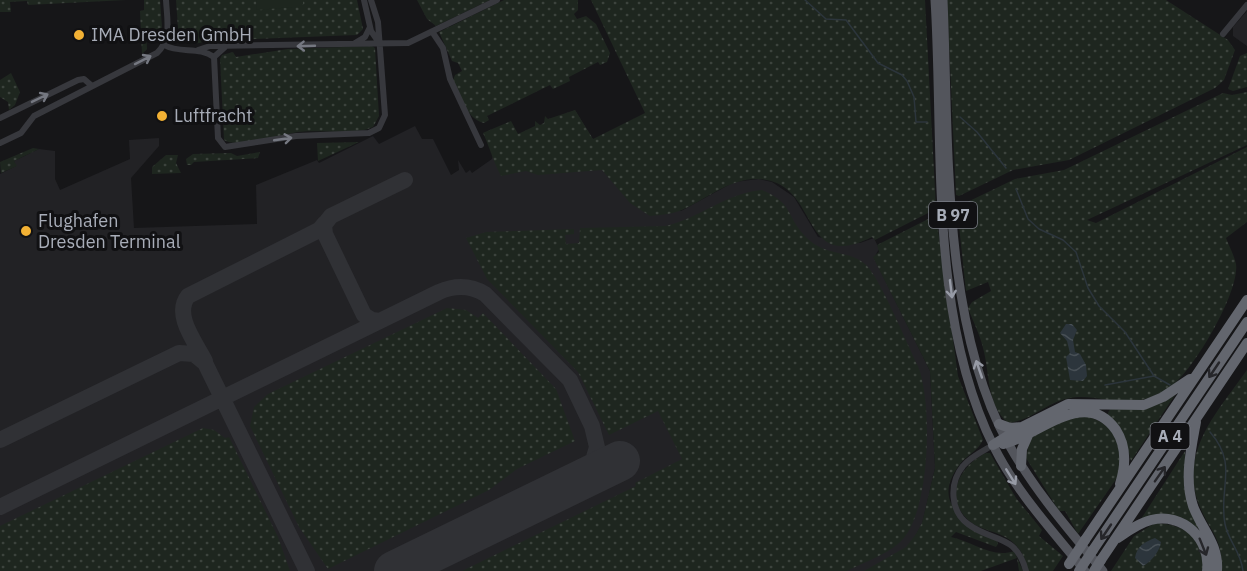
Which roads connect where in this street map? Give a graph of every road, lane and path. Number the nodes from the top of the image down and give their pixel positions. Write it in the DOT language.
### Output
graph roads {
  1 [pos="166,0"];
  2 [pos="364,0"];
  3 [pos="371,0"];
  4 [pos="497,0"];
  5 [pos="935,0"];
  6 [pos="943,0"];
  7 [pos="1247,5"];
  8 [pos="370,27"];
  9 [pos="433,33"];
  10 [pos="1223,34"];
  11 [pos="352,44"];
  12 [pos="380,44"];
  13 [pos="164,45"];
  14 [pos="225,47"];
  15 [pos="198,50"];
  16 [pos="214,57"];
  17 [pos="93,86"];
  18 [pos="0,118"];
  19 [pos="0,143"];
  20 [pos="481,145"];
  21 [pos="1247,300"];
  22 [pos="1247,322"];
  23 [pos="1247,343"];
  24 [pos="1195,376"];
  25 [pos="1197,417"];
  26 [pos="999,424"];
  27 [pos="1025,430"];
  28 [pos="1006,440"];
  29 [pos="993,446"];
  30 [pos="1022,466"];
  31 [pos="1114,498"];
  32 [pos="1115,539"];
  33 [pos="1102,566"];
  34 [pos="1067,568"];
  35 [pos="1026,571"];
  36 [pos="1079,571"];
  37 [pos="1086,571"];
  38 [pos="1094,571"];
  39 [pos="1207,571"];
  40 [pos="1217,571"];
  1 -- 13 [label="street"];
  2 -- 8 [label="street"];
  3 -- 12 [label="street"];
  4 -- 9 [label="street"];
  5 -- 29 [label="main road, B 97, one-way"];
  26 -- 6 [label="main road, B 97, one-way"];
  7 -- 10 [label="street"];
  8 -- 11 [label="street"];
  8 -- 12 [label="street"];
  9 -- 12 [label="street"];
  9 -- 20 [label="street"];
  11 -- 12 [label="street"];
  11 -- 14 [label="street, one-way"];
  16 -- 12 [label="street, one-way"];
  13 -- 15 [label="street"];
  17 -- 13 [label="street, one-way"];
  14 -- 15 [label="street"];
  14 -- 16 [label="street"];
  15 -- 16 [label="street"];
  18 -- 17 [label="street, one-way"];
  17 -- 19 [label="street"];
  21 -- 24 [label="highway"];
  22 -- 36 [label="highway, A 4, one-way, bridge"];
  23 -- 25 [label="highway, A 4"];
  24 -- 27 [label="highway"];
  24 -- 31 [label="highway"];
  32 -- 25 [label="highway, A 4, one-way"];
  25 -- 40 [label="highway"];
  26 -- 27 [label="highway"];
  26 -- 28 [label="main road, B 97"];
  27 -- 28 [label="highway"];
  27 -- 30 [label="highway"];
  27 -- 31 [label="highway"];
  28 -- 29 [label="highway"];
  28 -- 30 [label="main road, B 97"];
  29 -- 35 [label="street"];
  29 -- 37 [label="main road, B 97, one-way"];
  30 -- 33 [label="main road, B 97"];
  31 -- 34 [label="highway, bridge"];
  32 -- 33 [label="highway, A 4"];
  32 -- 39 [label="highway, one-way"];
  33 -- 38 [label="highway, A 4, bridge"];
}
